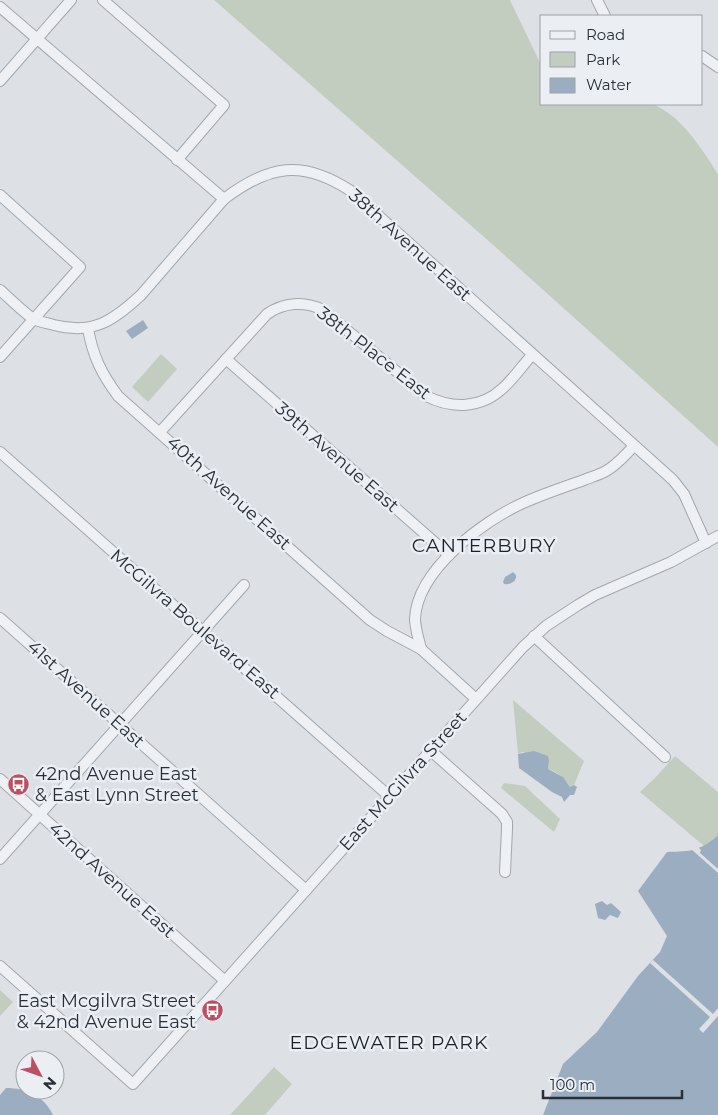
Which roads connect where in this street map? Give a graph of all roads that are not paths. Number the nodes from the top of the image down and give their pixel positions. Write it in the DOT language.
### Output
graph roads {
  1 [pos="71,0"];
  2 [pos="103,0"];
  3 [pos="597,0"];
  4 [pos="0,7"];
  5 [pos="604,15"];
  6 [pos="37,39"];
  7 [pos="703,57"];
  8 [pos="718,67"];
  9 [pos="0,80"];
  10 [pos="177,160"];
  11 [pos="0,195"];
  12 [pos="224,199"];
  13 [pos="0,290"];
  14 [pos="33,319"];
  15 [pos="88,329"];
  16 [pos="532,355"];
  17 [pos="0,357"];
  18 [pos="226,359"];
  19 [pos="160,432"];
  20 [pos="634,446"];
  21 [pos="0,452"];
  22 [pos="718,536"];
  23 [pos="706,543"];
  24 [pos="449,555"];
  25 [pos="244,585"];
  26 [pos="0,618"];
  27 [pos="203,631"];
  28 [pos="534,636"];
  29 [pos="421,649"];
  30 [pos="476,699"];
  31 [pos="121,725"];
  32 [pos="430,750"];
  33 [pos="665,757"];
  34 [pos="0,779"];
  35 [pos="389,796"];
  36 [pos="40,815"];
  37 [pos="0,859"];
  38 [pos="506,872"];
  39 [pos="306,890"];
  40 [pos="0,966"];
  41 [pos="225,981"];
  1 -- 6 [label="street"];
  2 -- 10 [label="street"];
  3 -- 5 [label="street"];
  4 -- 6 [label="street"];
  6 -- 9 [label="street"];
  6 -- 10 [label="street"];
  7 -- 8 [label="street"];
  10 -- 12 [label="street"];
  11 -- 14 [label="street"];
  12 -- 15 [label="street, 38th Avenue East"];
  12 -- 16 [label="street, 38th Avenue East"];
  13 -- 14 [label="street"];
  14 -- 15 [label="street"];
  14 -- 17 [label="street"];
  15 -- 19 [label="street, 40th Avenue East"];
  16 -- 18 [label="street, 38th Place East"];
  16 -- 20 [label="street, 38th Avenue East"];
  18 -- 19 [label="street"];
  18 -- 24 [label="street, 39th Avenue East"];
  19 -- 29 [label="street, 40th Avenue East"];
  20 -- 23 [label="street, 38th Avenue East"];
  20 -- 24 [label="street"];
  21 -- 27 [label="street, McGilvra Boulevard East"];
  22 -- 23 [label="street, East McGilvra Street"];
  23 -- 28 [label="street, East McGilvra Street"];
  24 -- 29 [label="street"];
  25 -- 27 [label="street"];
  26 -- 31 [label="street, 41st Avenue East"];
  27 -- 31 [label="street"];
  27 -- 35 [label="street, McGilvra Boulevard East"];
  28 -- 30 [label="street, East McGilvra Street"];
  28 -- 33 [label="street"];
  29 -- 30 [label="street, 40th Avenue East"];
  30 -- 32 [label="street, East McGilvra Street"];
  31 -- 36 [label="street"];
  31 -- 39 [label="street, 41st Avenue East"];
  32 -- 35 [label="street, East McGilvra Street"];
  32 -- 38 [label="street"];
  34 -- 36 [label="street, 42nd Avenue East"];
  35 -- 39 [label="street, East McGilvra Street"];
  36 -- 37 [label="street"];
  36 -- 41 [label="street, 42nd Avenue East"];
  39 -- 41 [label="street, East McGilvra Street"];
  40 -- 41 [label="street, East McGilvra Street"];
}
